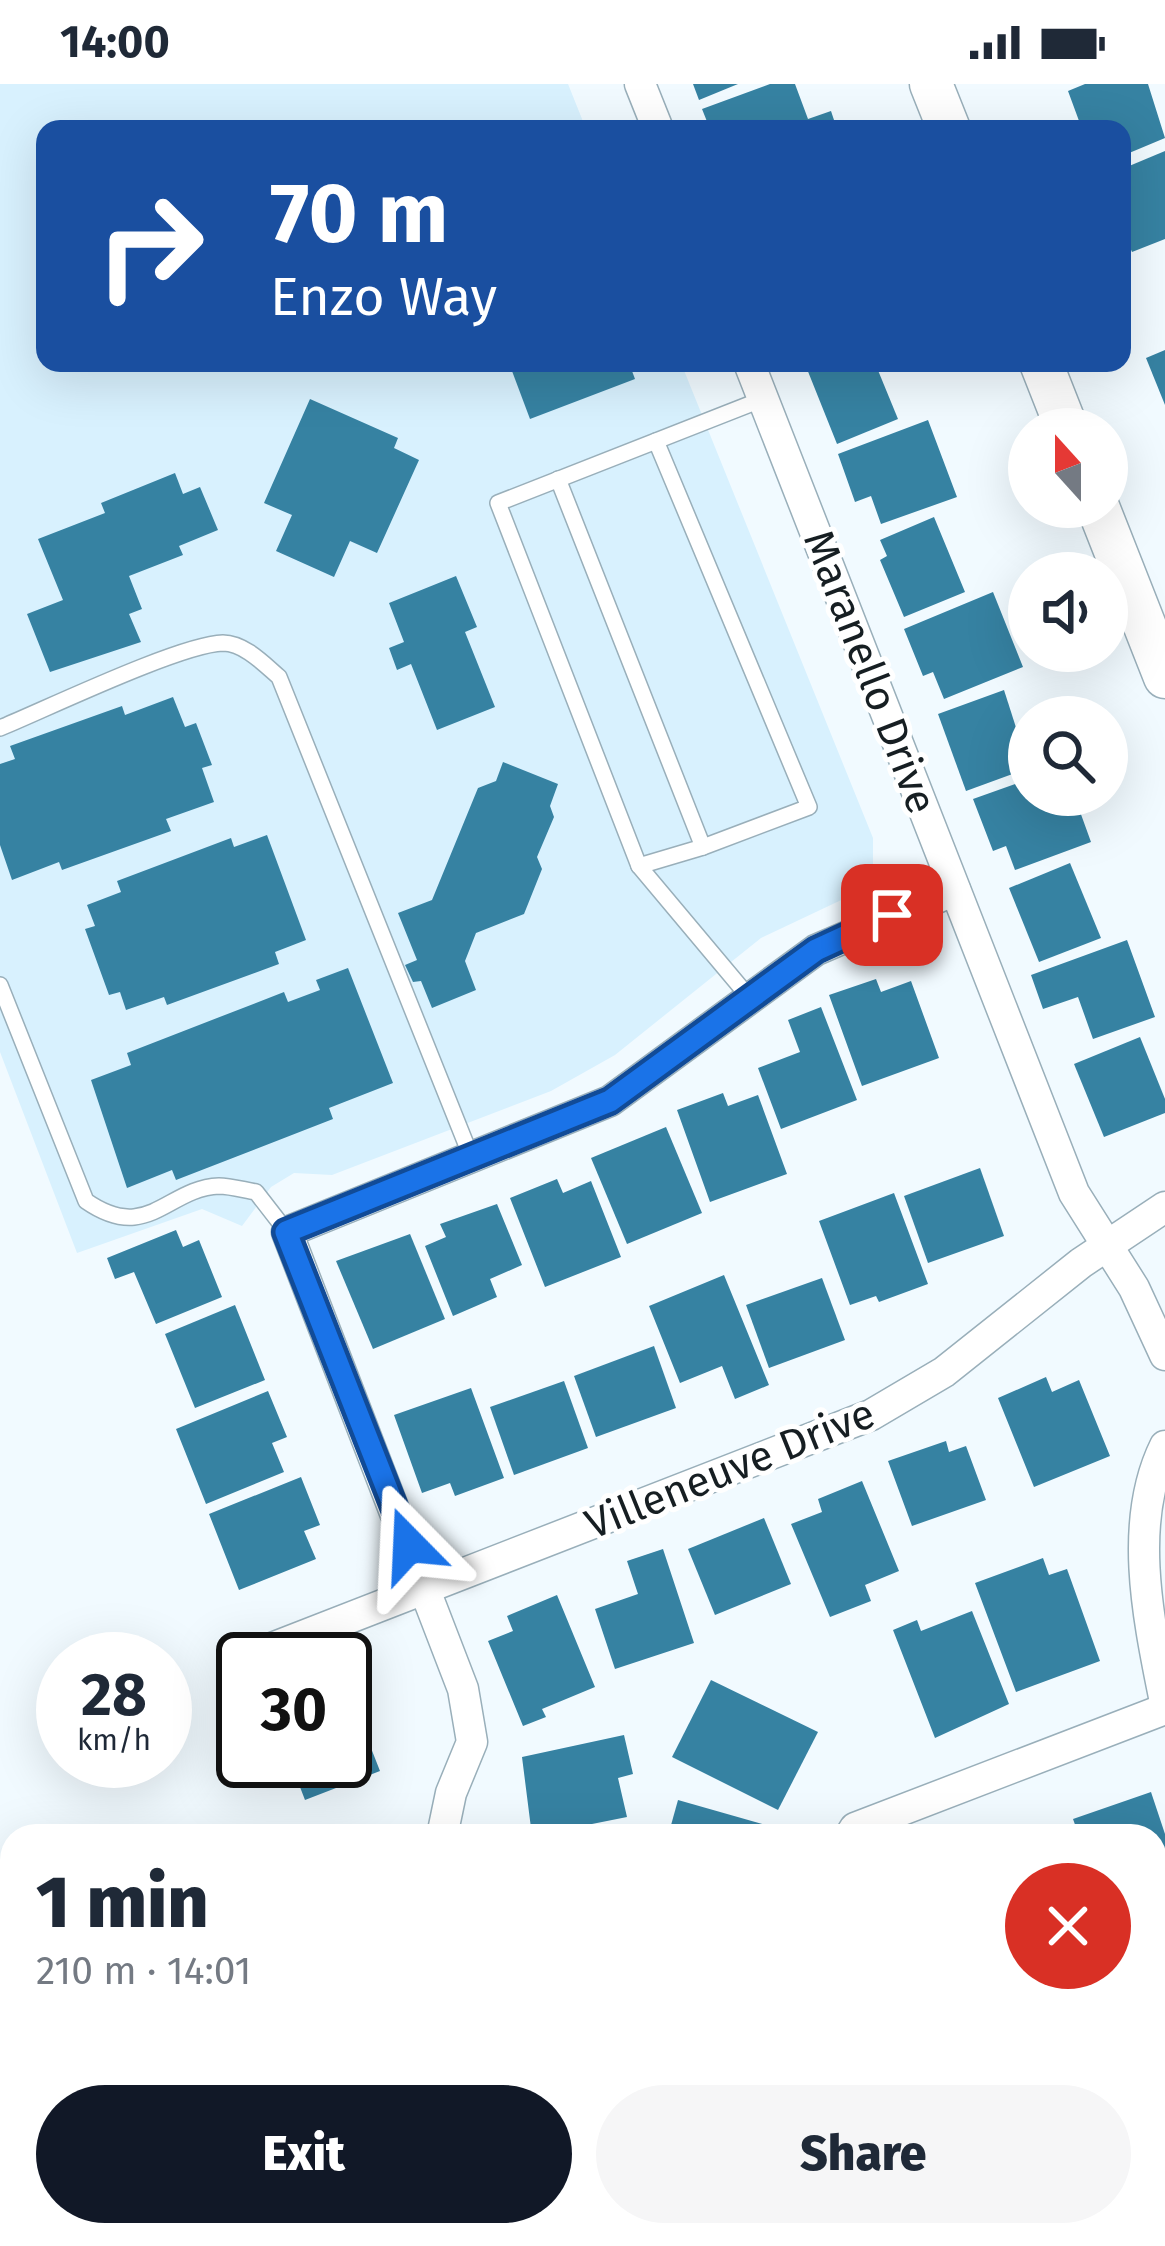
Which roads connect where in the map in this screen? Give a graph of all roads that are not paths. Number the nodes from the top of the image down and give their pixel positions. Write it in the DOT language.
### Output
graph roads {
  1 [pos="640,84"];
  2 [pos="931,84"];
  3 [pos="654,120"];
  4 [pos="945,120"];
  5 [pos="752,372"];
  6 [pos="1045,372"];
  7 [pos="763,399"];
  8 [pos="1059,408"];
  9 [pos="656,441"];
  10 [pos="558,479"];
  11 [pos="1106,528"];
  12 [pos="1165,677"];
  13 [pos="0,728"];
  14 [pos="703,847"];
  15 [pos="639,866"];
  16 [pos="955,890"];
  17 [pos="0,985"];
  18 [pos="748,997"];
  19 [pos="472,1159"];
  20 [pos="1165,1208"];
  21 [pos="286,1232"];
  22 [pos="1106,1245"];
  23 [pos="1165,1355"];
  24 [pos="1165,1446"];
  25 [pos="427,1589"];
  26 [pos="314,1632"];
  27 [pos="1165,1706"];
  28 [pos="445,1824"];
  29 [pos="865,1824"];
  1 -- 3 [label="street"];
  2 -- 4 [label="main road"];
  5 -- 7 [label="street, Maranello Drive"];
  6 -- 8 [label="main road"];
  7 -- 9 [label="lane"];
  7 -- 16 [label="street, Maranello Drive"];
  9 -- 10 [label="lane"];
  9 -- 14 [label="lane"];
  10 -- 14 [label="lane"];
  10 -- 15 [label="lane"];
  11 -- 12 [label="main road"];
  13 -- 19 [label="lane"];
  14 -- 15 [label="lane"];
  15 -- 18 [label="lane"];
  16 -- 18 [label="street"];
  16 -- 22 [label="street, Maranello Drive"];
  17 -- 21 [label="lane"];
  18 -- 19 [label="street"];
  19 -- 21 [label="street"];
  20 -- 22 [label="street, Villeneuve Drive"];
  21 -- 25 [label="street"];
  22 -- 23 [label="street, Maranello Drive"];
  22 -- 25 [label="street, Villeneuve Drive"];
  24 -- 27 [label="street"];
  25 -- 26 [label="street, Villeneuve Drive"];
  25 -- 28 [label="street"];
  27 -- 29 [label="street"];
}
